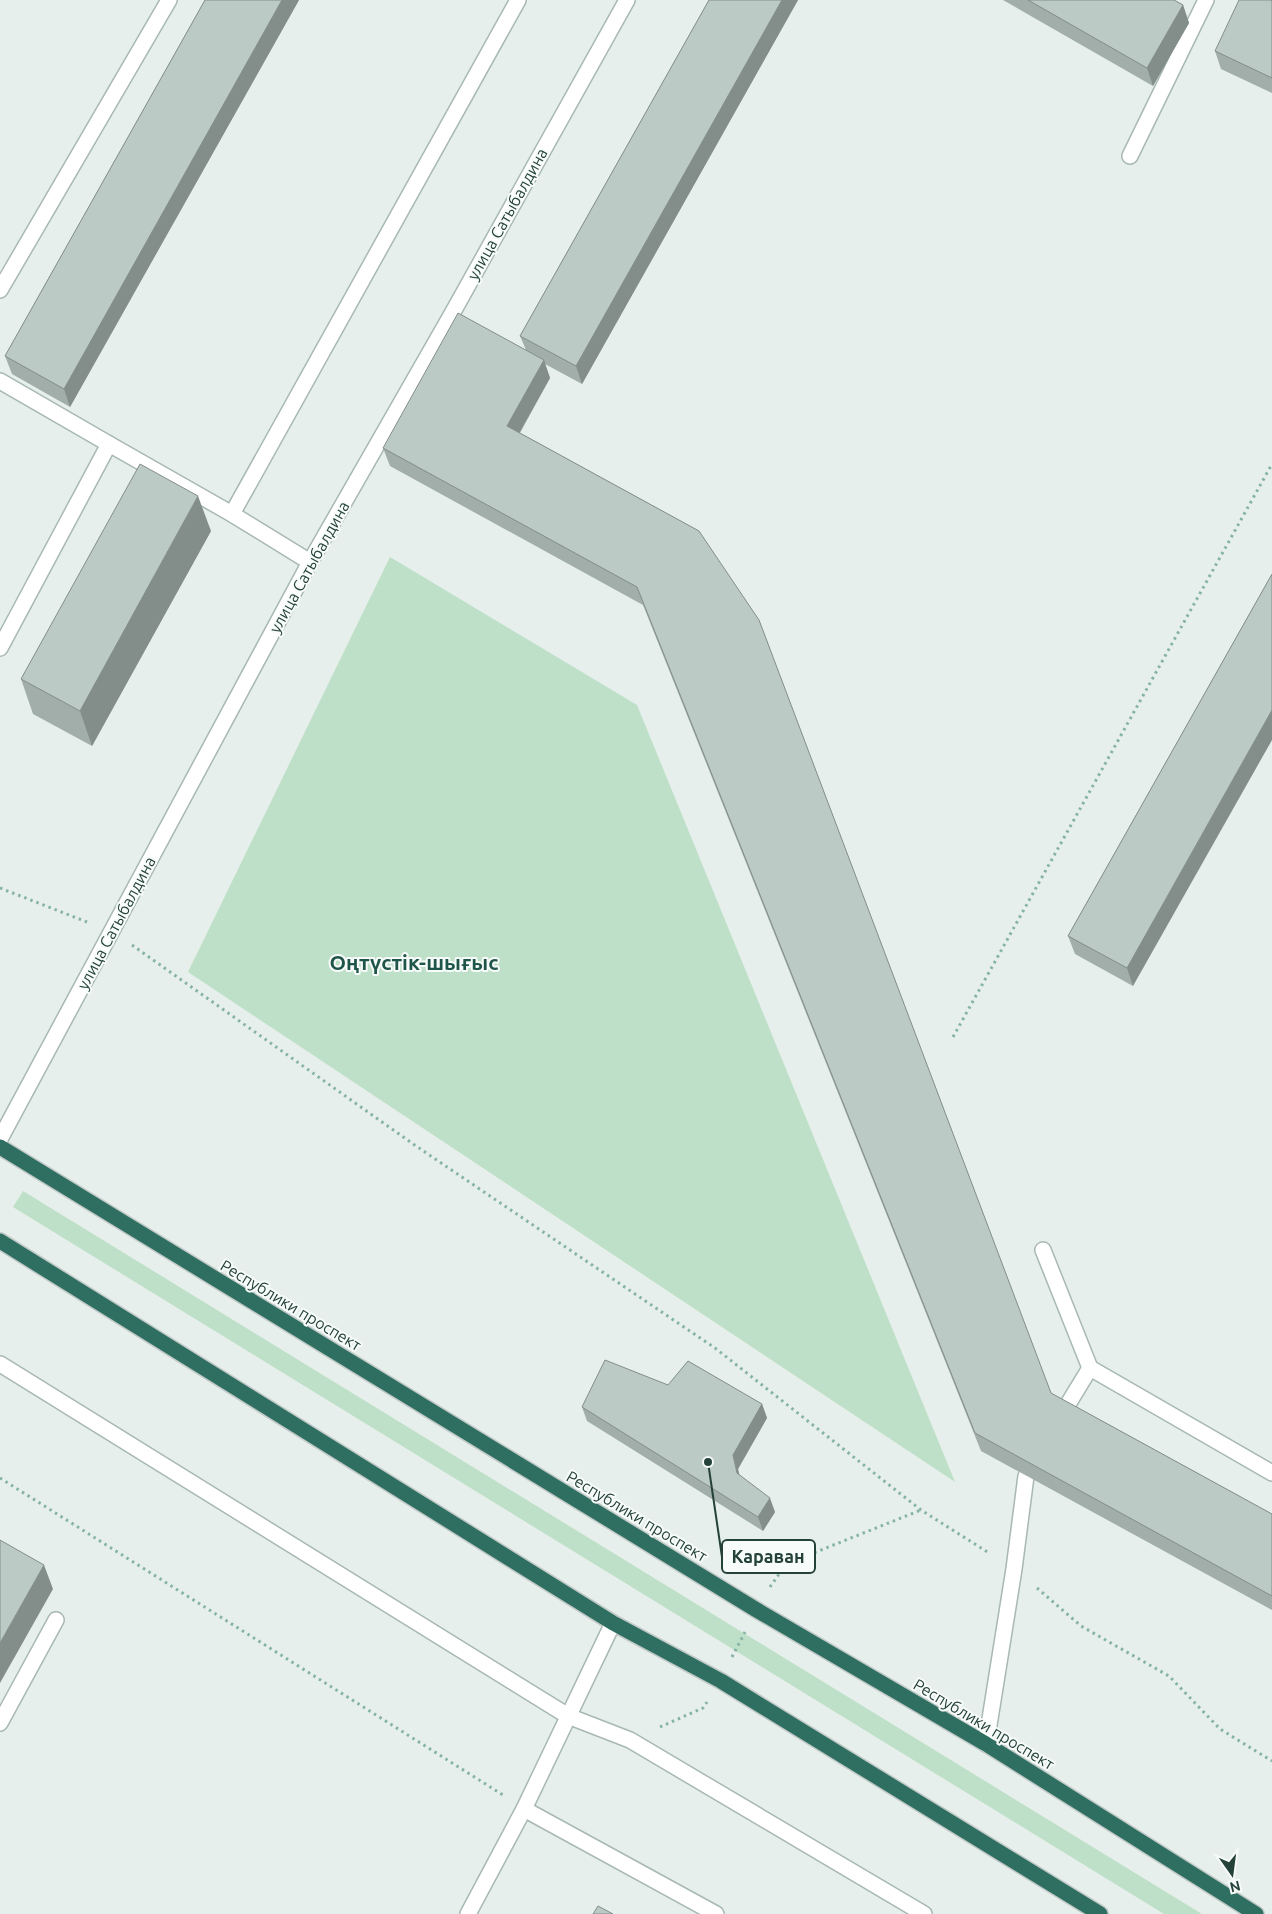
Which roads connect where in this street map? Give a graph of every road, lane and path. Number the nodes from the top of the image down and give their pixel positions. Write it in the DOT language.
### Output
graph roads {
  1 [pos="169,0"];
  2 [pos="518,0"];
  3 [pos="626,0"];
  4 [pos="1206,0"];
  5 [pos="1130,156"];
  6 [pos="0,290"];
  7 [pos="0,381"];
  8 [pos="109,444"];
  9 [pos="1272,464"];
  10 [pos="232,514"];
  11 [pos="310,562"];
  12 [pos="0,648"];
  13 [pos="0,888"];
  14 [pos="112,931"];
  15 [pos="953,1037"];
  16 [pos="0,1139"];
  17 [pos="0,1147"];
  18 [pos="0,1241"];
  19 [pos="1043,1250"];
  20 [pos="0,1364"];
  21 [pos="1090,1368"];
  22 [pos="1062,1414"];
  23 [pos="1272,1473"];
  24 [pos="1026,1476"];
  25 [pos="0,1478"];
  26 [pos="921,1510"];
  27 [pos="786,1564"];
  28 [pos="1014,1568"];
  29 [pos="56,1620"];
  30 [pos="613,1623"];
  31 [pos="568,1716"];
  32 [pos="0,1723"];
  33 [pos="986,1744"];
  34 [pos="1272,1761"];
  35 [pos="524,1808"];
  36 [pos="468,1914"];
  37 [pos="716,1914"];
  38 [pos="924,1914"];
  39 [pos="1100,1914"];
  40 [pos="1256,1914"];
  1 -- 6 [label="street"];
  2 -- 10 [label="street"];
  3 -- 11 [label="street, улица Сатыбалдина"];
  4 -- 5 [label="street"];
  7 -- 8 [label="street"];
  8 -- 10 [label="street"];
  8 -- 12 [label="street"];
  9 -- 15 [label="path"];
  10 -- 11 [label="street"];
  11 -- 14 [label="street, улица Сатыбалдина"];
  13 -- 14 [label="path"];
  14 -- 16 [label="street, улица Сатыбалдина"];
  14 -- 26 [label="path"];
  17 -- 33 [label="highway, Республики проспект"];
  18 -- 30 [label="highway"];
  19 -- 21 [label="street"];
  20 -- 31 [label="street"];
  21 -- 22 [label="street"];
  21 -- 23 [label="street"];
  24 -- 28 [label="street"];
  25 -- 35 [label="path"];
  26 -- 27 [label="path"];
  26 -- 28 [label="path"];
  28 -- 33 [label="street"];
  28 -- 34 [label="path"];
  29 -- 32 [label="street"];
  30 -- 31 [label="street"];
  30 -- 39 [label="highway"];
  31 -- 35 [label="street"];
  31 -- 38 [label="street"];
  33 -- 40 [label="highway, Республики проспект"];
  35 -- 36 [label="street"];
  35 -- 37 [label="street"];
}
